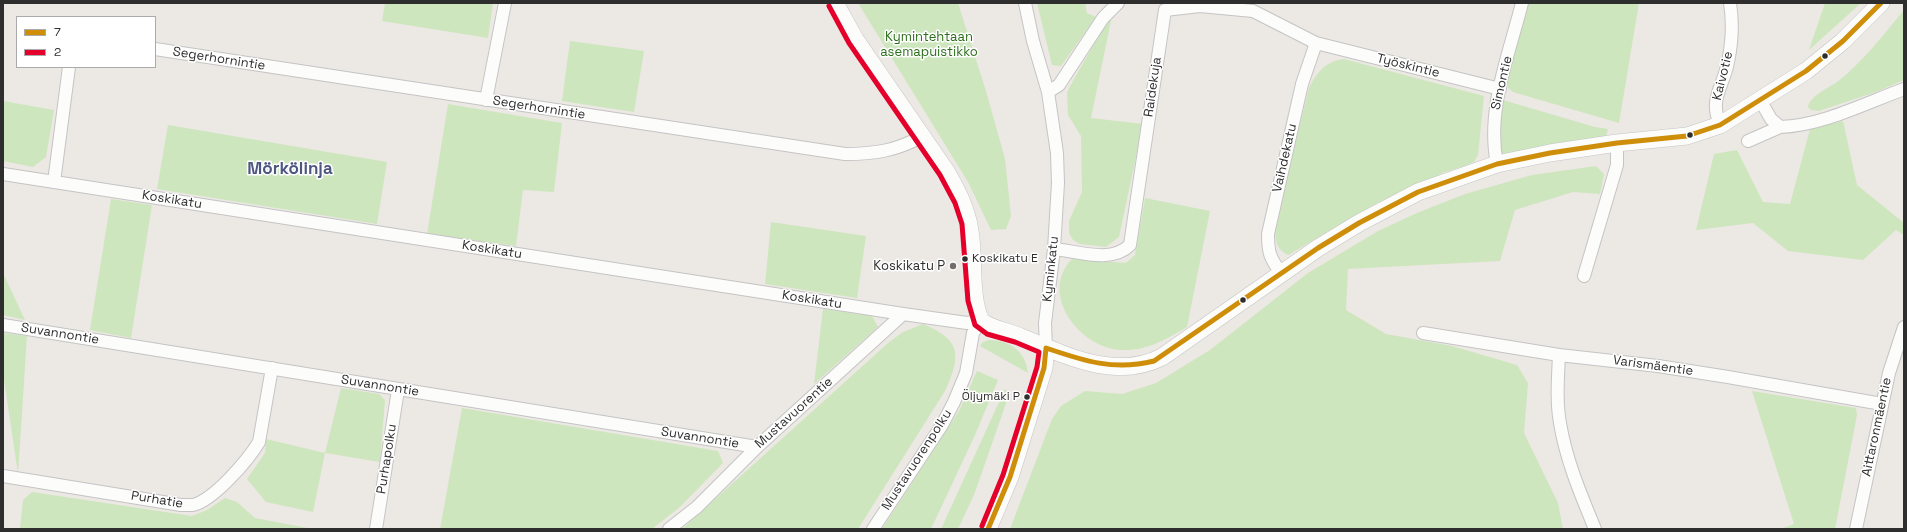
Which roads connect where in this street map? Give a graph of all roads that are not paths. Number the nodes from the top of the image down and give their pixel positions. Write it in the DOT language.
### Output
graph roads {
  1 [pos="505,3"];
  2 [pos="835,3"];
  3 [pos="1026,3"];
  4 [pos="1118,3"];
  5 [pos="1522,3"];
  6 [pos="1730,3"];
  7 [pos="1881,3"];
  8 [pos="1316,43"];
  9 [pos="156,49"];
  10 [pos="69,68"];
  11 [pos="1500,89"];
  12 [pos="1904,89"];
  13 [pos="1048,92"];
  14 [pos="486,100"];
  15 [pos="1760,100"];
  16 [pos="1720,125"];
  17 [pos="1780,127"];
  18 [pos="921,137"];
  19 [pos="1748,141"];
  20 [pos="1617,143"];
  21 [pos="1497,164"];
  22 [pos="3,174"];
  23 [pos="54,182"];
  24 [pos="1054,249"];
  25 [pos="1281,273"];
  26 [pos="1584,276"];
  27 [pos="903,314"];
  28 [pos="981,321"];
  29 [pos="3,325"];
  30 [pos="1904,327"];
  31 [pos="1423,333"];
  32 [pos="1902,342"];
  33 [pos="1046,348"];
  34 [pos="1559,355"];
  35 [pos="272,368"];
  36 [pos="398,390"];
  37 [pos="1882,404"];
  38 [pos="756,447"];
  39 [pos="3,476"];
  40 [pos="376,529"];
  41 [pos="669,529"];
  42 [pos="873,529"];
  43 [pos="988,529"];
  44 [pos="1595,529"];
  45 [pos="1856,529"];
  1 -- 14 [label="street"];
  2 -- 18 [label="street"];
  3 -- 13 [label="street, Kyminkatu"];
  4 -- 13 [label="street"];
  5 -- 11 [label="street, Simontie"];
  6 -- 16 [label="street, Kaivotie"];
  7 -- 15 [label="street"];
  8 -- 11 [label="street, Työskintie"];
  8 -- 24 [label="street, Raidekuja"];
  8 -- 25 [label="street, Vaihdekatu"];
  9 -- 14 [label="street, Segerhornintie"];
  10 -- 23 [label="street"];
  11 -- 21 [label="street, Simontie"];
  12 -- 17 [label="street"];
  13 -- 24 [label="street, Kyminkatu"];
  14 -- 18 [label="street, Segerhornintie"];
  15 -- 16 [label="street"];
  15 -- 17 [label="street"];
  16 -- 20 [label="street"];
  17 -- 19 [label="street"];
  18 -- 28 [label="street"];
  20 -- 21 [label="street"];
  20 -- 26 [label="street"];
  21 -- 25 [label="street"];
  22 -- 23 [label="street, Koskikatu"];
  23 -- 27 [label="street, Koskikatu"];
  24 -- 33 [label="street, Kyminkatu"];
  25 -- 33 [label="street"];
  27 -- 28 [label="street, Koskikatu"];
  27 -- 38 [label="street, Mustavuorentie"];
  28 -- 33 [label="street"];
  28 -- 42 [label="street, Mustavuorenpolku"];
  29 -- 35 [label="street, Suvannontie"];
  30 -- 32 [label="street, Aittaronmäentie"];
  31 -- 34 [label="street, Varismäentie"];
  32 -- 37 [label="street, Aittaronmäentie"];
  33 -- 43 [label="street, Kyminkatu"];
  34 -- 37 [label="street, Varismäentie"];
  34 -- 44 [label="street"];
  35 -- 36 [label="street, Suvannontie"];
  35 -- 39 [label="street, Purhatie"];
  36 -- 38 [label="street, Suvannontie"];
  36 -- 40 [label="street, Purhapolku"];
  37 -- 45 [label="street, Aittaronmäentie"];
  38 -- 41 [label="street, Mustavuorentie"];
}
